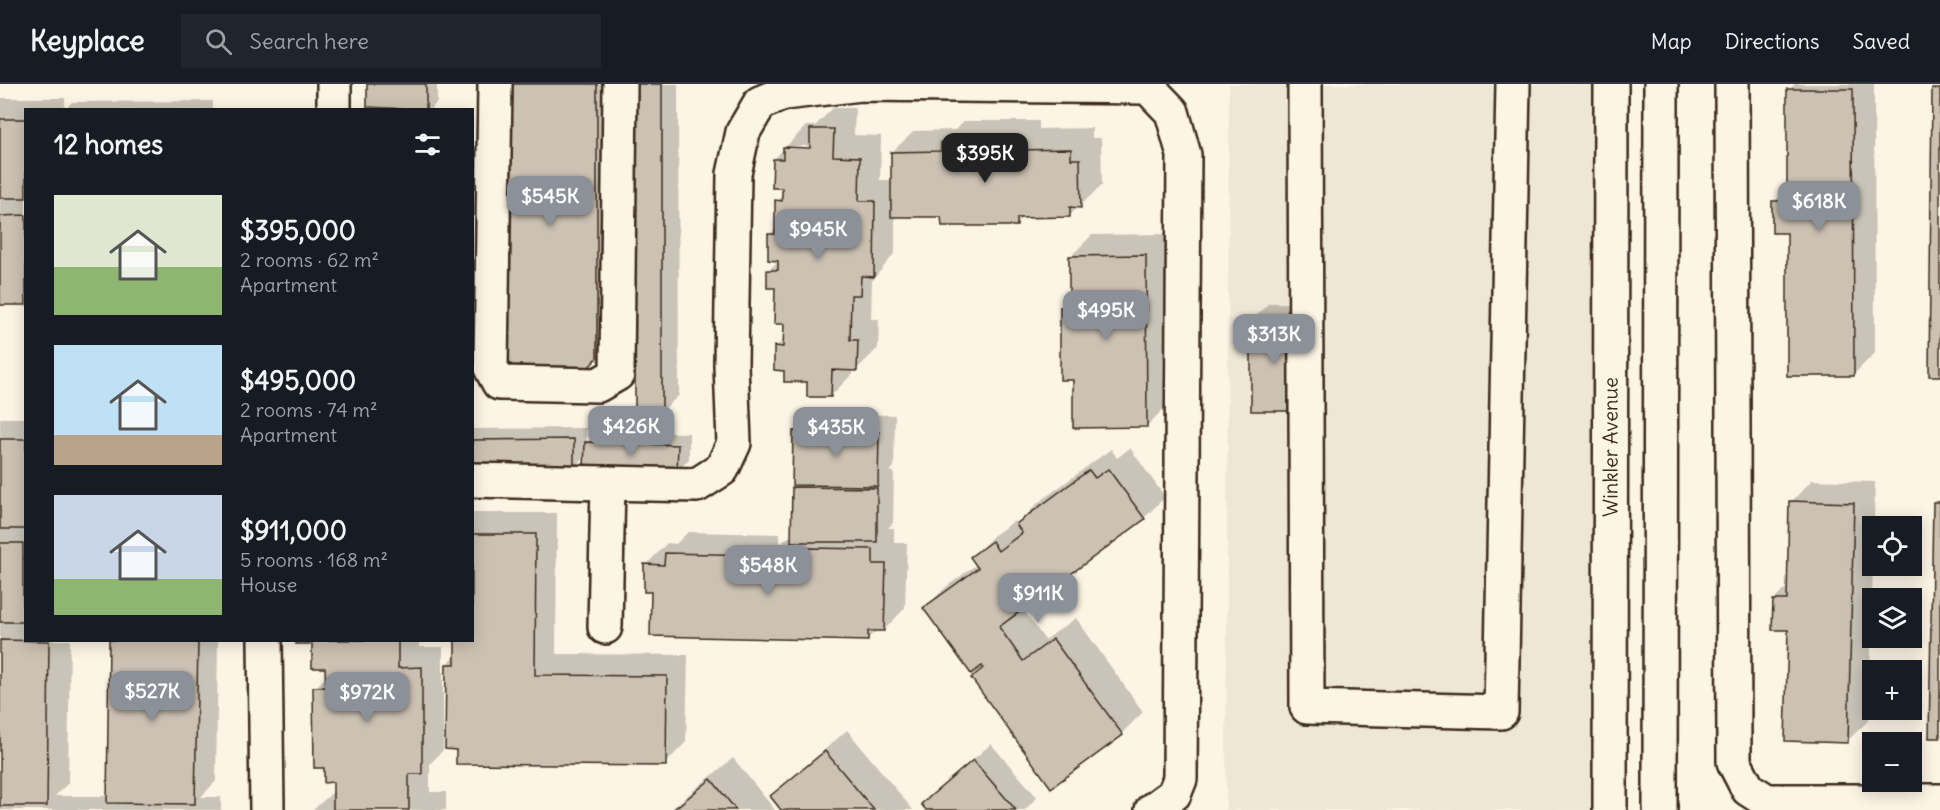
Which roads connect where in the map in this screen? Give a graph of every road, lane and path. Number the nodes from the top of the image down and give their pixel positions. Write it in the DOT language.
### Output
graph roads {
  1 [pos="334,84"];
  2 [pos="495,84"];
  3 [pos="620,84"];
  4 [pos="861,84"];
  5 [pos="1305,84"];
  6 [pos="1513,84"];
  7 [pos="1611,84"];
  8 [pos="1661,84"];
  9 [pos="1732,84"];
  10 [pos="334,108"];
  11 [pos="474,480"];
  12 [pos="608,483"];
  13 [pos="605,627"];
  14 [pos="265,642"];
  15 [pos="1940,801"];
  16 [pos="267,810"];
  17 [pos="1152,810"];
  18 [pos="1610,810"];
  19 [pos="1660,810"];
  1 -- 10 [label="street"];
  2 -- 3 [label="street"];
  4 -- 12 [label="street"];
  4 -- 17 [label="street"];
  5 -- 6 [label="street"];
  7 -- 18 [label="street, Winkler Avenue"];
  8 -- 19 [label="street"];
  9 -- 15 [label="street"];
  11 -- 12 [label="street"];
  12 -- 13 [label="street"];
  14 -- 16 [label="street"];
}
